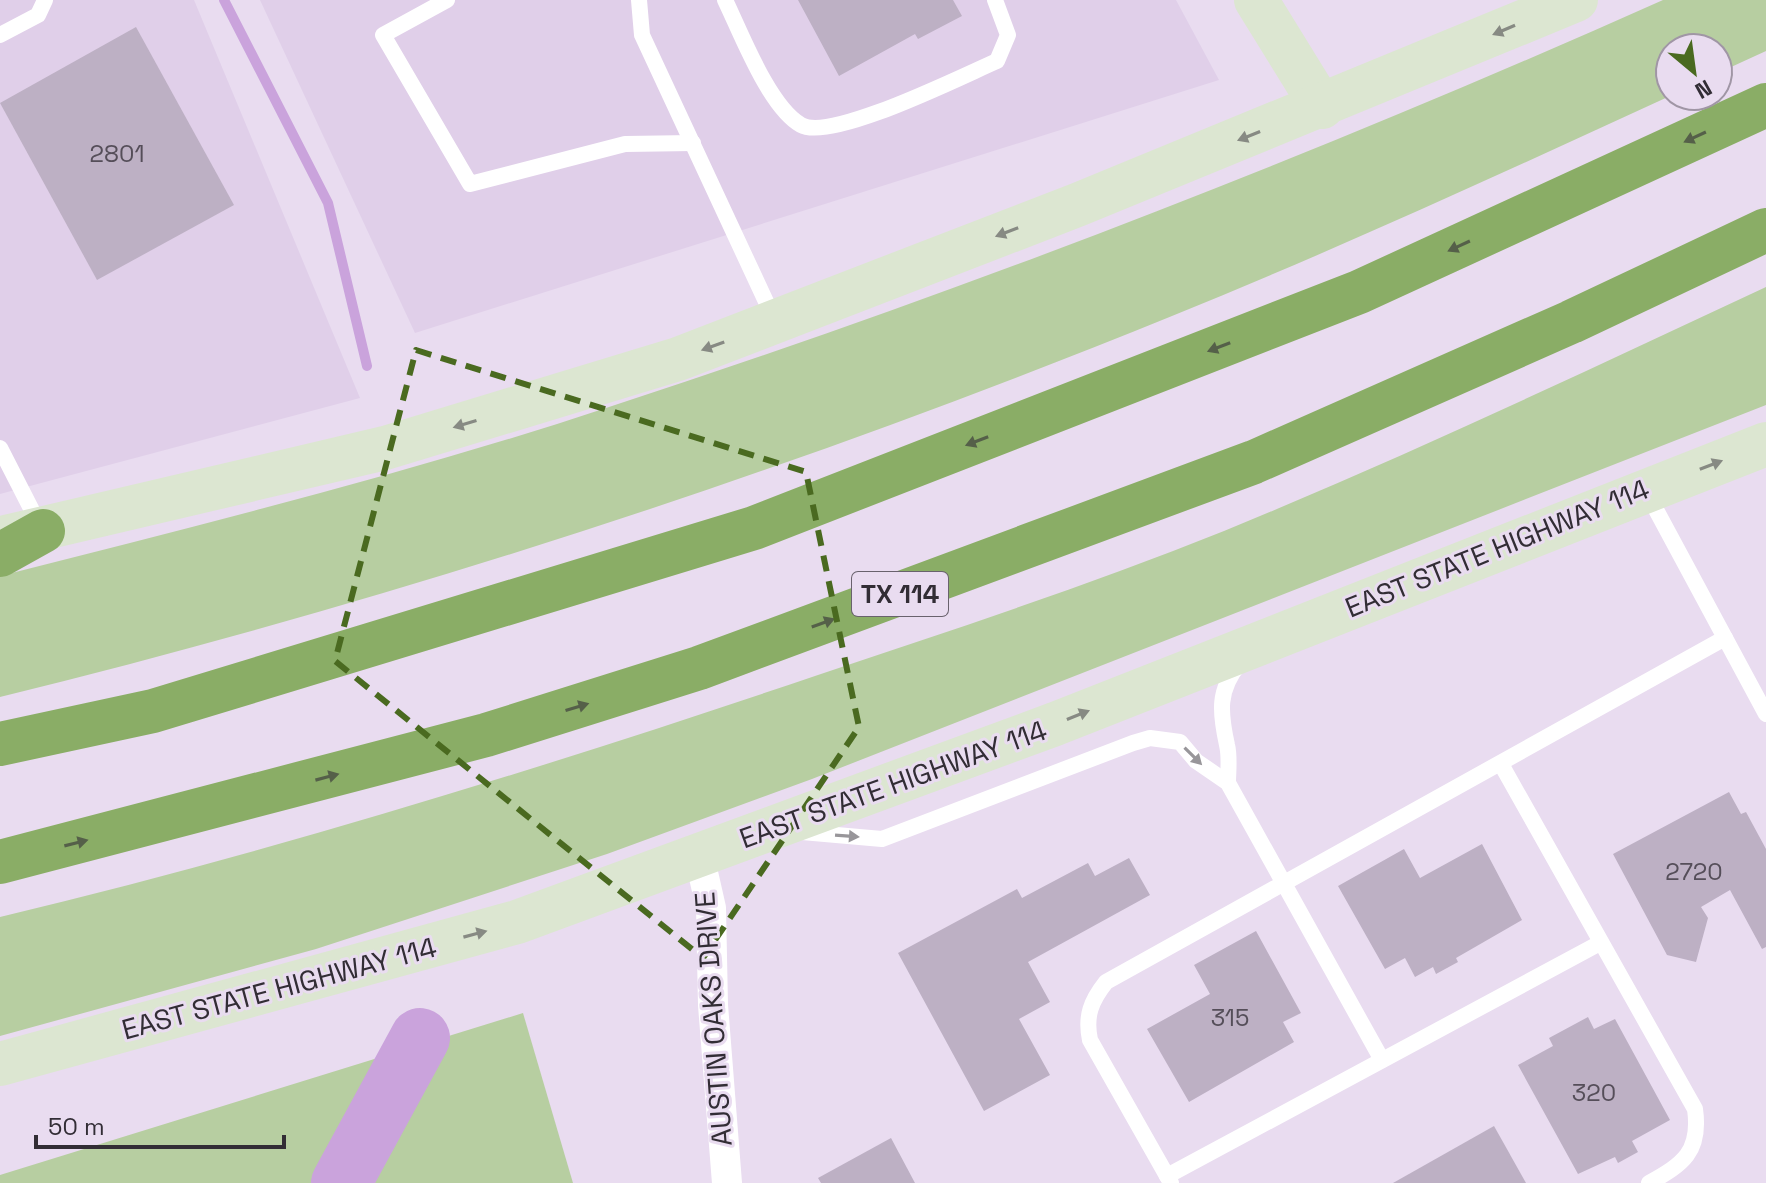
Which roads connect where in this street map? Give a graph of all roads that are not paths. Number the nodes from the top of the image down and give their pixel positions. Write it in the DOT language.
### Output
graph roads {
  1 [pos="45,0"];
  2 [pos="447,0"];
  3 [pos="639,0"];
  4 [pos="725,0"];
  5 [pos="995,0"];
  6 [pos="1256,0"];
  7 [pos="1576,0"];
  8 [pos="0,35"];
  9 [pos="1766,105"];
  10 [pos="1322,107"];
  11 [pos="693,143"];
  12 [pos="1766,230"];
  13 [pos="775,322"];
  14 [pos="1766,444"];
  15 [pos="0,448"];
  16 [pos="1645,489"];
  17 [pos="43,531"];
  18 [pos="0,538"];
  19 [pos="0,555"];
  20 [pos="1725,638"];
  21 [pos="1257,642"];
  22 [pos="1766,714"];
  23 [pos="0,744"];
  24 [pos="1501,764"];
  25 [pos="1228,783"];
  26 [pos="769,830"];
  27 [pos="699,855"];
  28 [pos="0,862"];
  29 [pos="1284,882"];
  30 [pos="1600,943"];
  31 [pos="1382,1060"];
  32 [pos="0,1064"];
  33 [pos="1169,1180"];
  34 [pos="727,1183"];
  35 [pos="1649,1183"];
  1 -- 8 [label="lane"];
  2 -- 11 [label="lane"];
  3 -- 11 [label="lane"];
  4 -- 5 [label="lane"];
  6 -- 10 [label="main road"];
  7 -- 10 [label="main road, one-way"];
  9 -- 23 [label="highway, one-way"];
  10 -- 13 [label="main road, one-way"];
  11 -- 13 [label="lane"];
  28 -- 12 [label="highway, TX 114, one-way"];
  13 -- 17 [label="main road, one-way"];
  16 -- 14 [label="main road, EAST STATE HIGHWAY 114, one-way"];
  15 -- 17 [label="lane"];
  16 -- 20 [label="lane"];
  16 -- 21 [label="main road, EAST STATE HIGHWAY 114"];
  17 -- 18 [label="main road"];
  17 -- 19 [label="highway"];
  20 -- 22 [label="lane"];
  20 -- 24 [label="lane"];
  21 -- 25 [label="lane"];
  26 -- 21 [label="main road, EAST STATE HIGHWAY 114, one-way"];
  24 -- 29 [label="lane"];
  24 -- 30 [label="lane"];
  26 -- 25 [label="lane, one-way"];
  25 -- 29 [label="lane"];
  26 -- 27 [label="main road, EAST STATE HIGHWAY 114"];
  32 -- 27 [label="main road, EAST STATE HIGHWAY 114, one-way"];
  27 -- 34 [label="street, AUSTIN OAKS DRIVE"];
  29 -- 31 [label="lane"];
  29 -- 33 [label="lane"];
  30 -- 31 [label="lane"];
  30 -- 35 [label="lane"];
  31 -- 33 [label="lane"];
}
